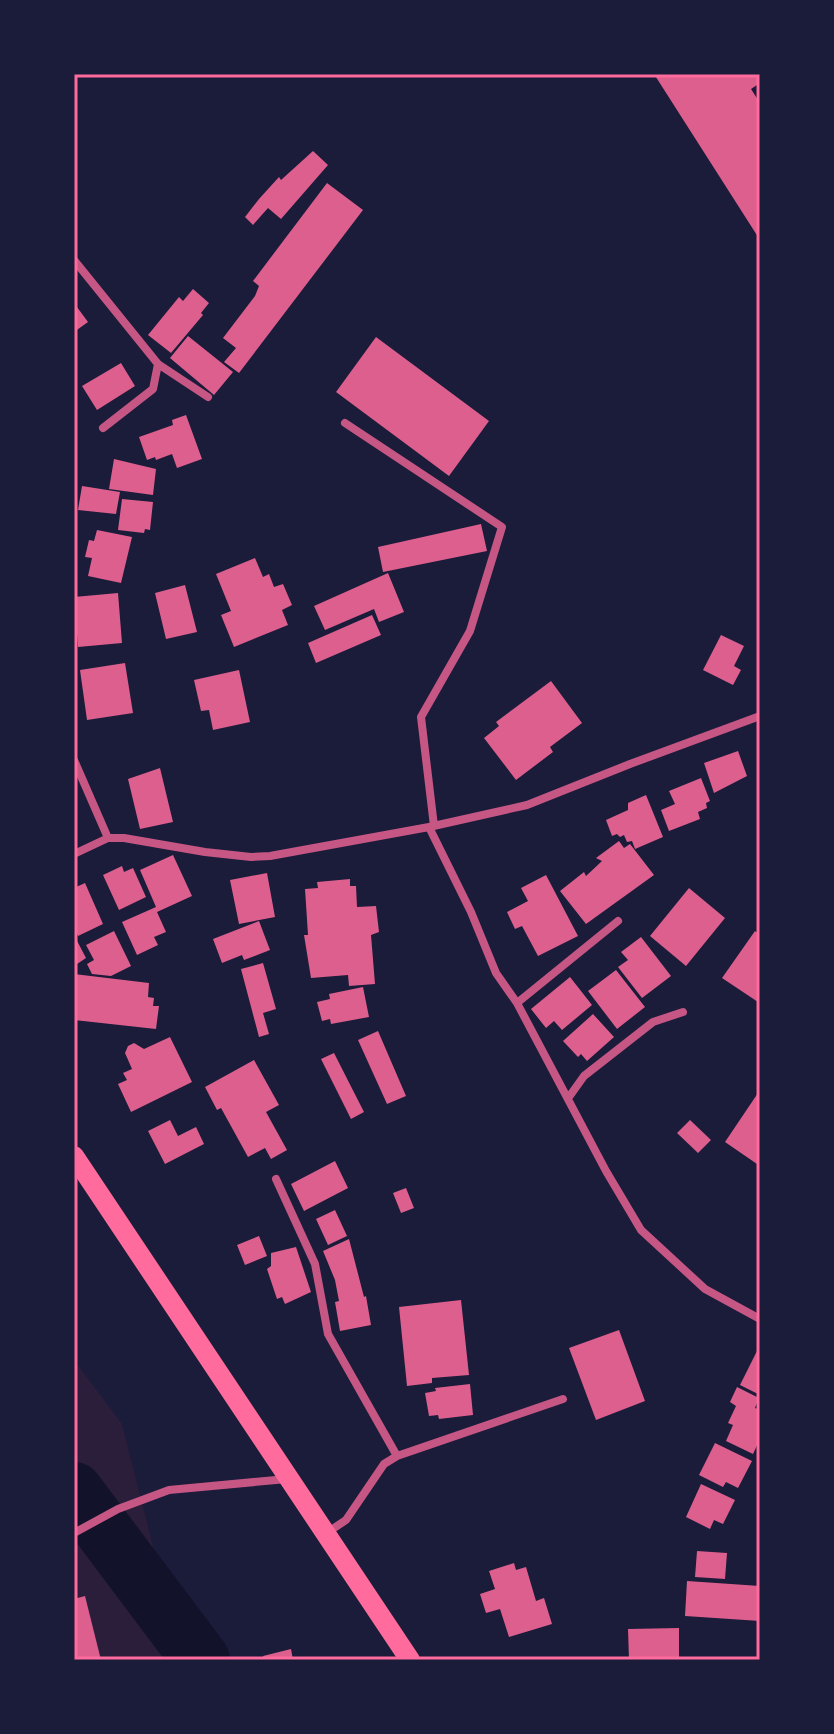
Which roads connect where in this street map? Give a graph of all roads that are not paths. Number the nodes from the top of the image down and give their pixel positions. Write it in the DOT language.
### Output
graph roads {
  1 [pos="74,260"];
  2 [pos="158,364"];
  3 [pos="208,397"];
  4 [pos="345,423"];
  5 [pos="103,428"];
  6 [pos="760,716"];
  7 [pos="74,760"];
  8 [pos="431,826"];
  9 [pos="108,838"];
  10 [pos="74,854"];
  11 [pos="618,921"];
  12 [pos="517,1003"];
  13 [pos="683,1012"];
  14 [pos="569,1097"];
  15 [pos="74,1156"];
  16 [pos="276,1179"];
  17 [pos="760,1319"];
  18 [pos="563,1399"];
  19 [pos="397,1456"];
  20 [pos="288,1479"];
  21 [pos="74,1533"];
  22 [pos="325,1534"];
  23 [pos="410,1660"];
  1 -- 2 [label="street"];
  2 -- 3 [label="street"];
  2 -- 5 [label="street"];
  4 -- 8 [label="street"];
  6 -- 8 [label="street"];
  7 -- 9 [label="street"];
  8 -- 9 [label="street"];
  8 -- 12 [label="street"];
  9 -- 10 [label="street"];
  11 -- 12 [label="street"];
  12 -- 14 [label="street"];
  13 -- 14 [label="street"];
  14 -- 17 [label="street"];
  15 -- 20 [label="main road"];
  16 -- 19 [label="street"];
  18 -- 19 [label="street"];
  19 -- 22 [label="street"];
  20 -- 21 [label="street"];
  20 -- 22 [label="main road"];
  22 -- 23 [label="main road"];
}
